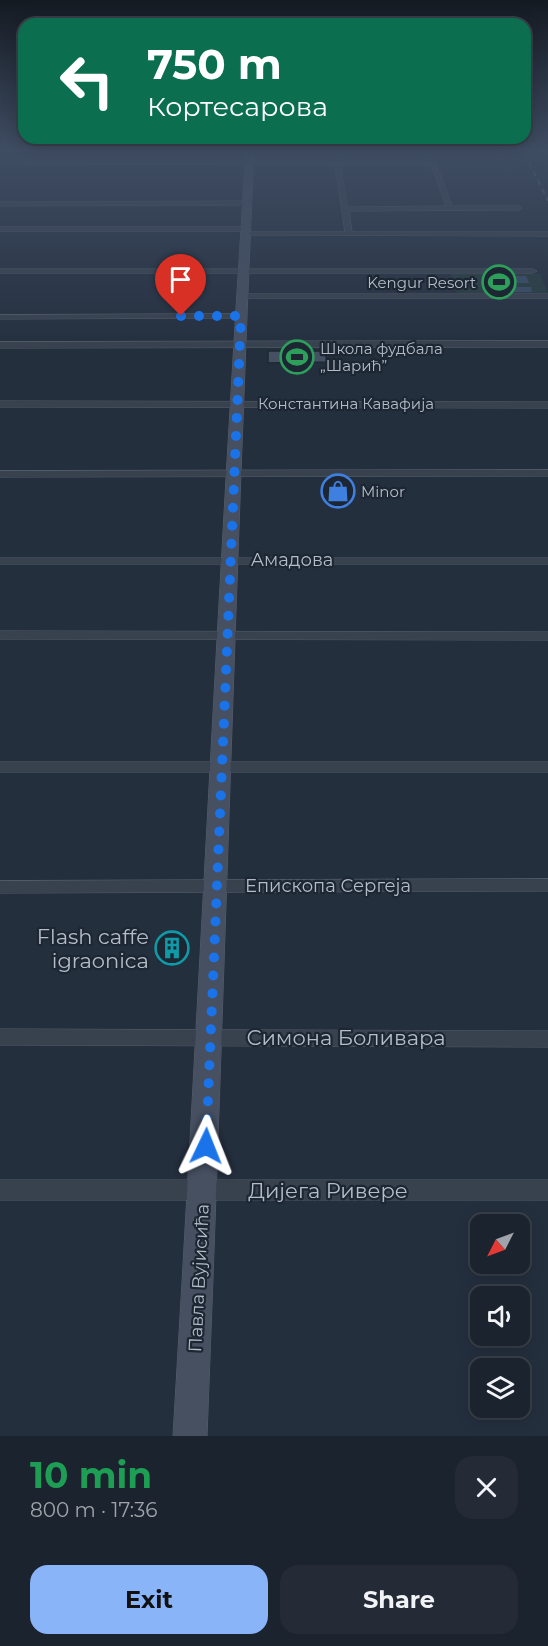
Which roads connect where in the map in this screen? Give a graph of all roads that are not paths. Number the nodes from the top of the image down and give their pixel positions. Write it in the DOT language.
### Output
graph roads {
  1 [pos="247,216"];
  2 [pos="346,216"];
  3 [pos="0,230"];
  4 [pos="245,231"];
  5 [pos="348,233"];
  6 [pos="548,234"];
  7 [pos="243,270"];
  8 [pos="0,271"];
  9 [pos="533,271"];
  10 [pos="243,296"];
  11 [pos="548,296"];
  12 [pos="241,316"];
  13 [pos="0,317"];
  14 [pos="240,344"];
  15 [pos="548,344"];
  16 [pos="0,345"];
  17 [pos="238,403"];
  18 [pos="0,404"];
  19 [pos="548,405"];
  20 [pos="233,473"];
  21 [pos="548,473"];
  22 [pos="0,474"];
  23 [pos="230,560"];
  24 [pos="0,561"];
  25 [pos="548,561"];
  26 [pos="0,635"];
  27 [pos="227,635"];
  28 [pos="548,636"];
  29 [pos="221,766"];
  30 [pos="0,767"];
  31 [pos="548,767"];
  32 [pos="548,885"];
  33 [pos="216,886"];
  34 [pos="0,887"];
  35 [pos="210,1036"];
  36 [pos="0,1037"];
  37 [pos="548,1039"];
  38 [pos="204,1189"];
  39 [pos="0,1190"];
  40 [pos="548,1190"];
  41 [pos="190,1436"];
  1 -- 4 [label="street, Павла Вујисића"];
  2 -- 5 [label="street"];
  3 -- 4 [label="street"];
  4 -- 5 [label="street"];
  4 -- 7 [label="street, Павла Вујисића"];
  5 -- 6 [label="street"];
  7 -- 8 [label="street"];
  7 -- 9 [label="street"];
  7 -- 10 [label="street, Павла Вујисића"];
  10 -- 11 [label="street"];
  10 -- 12 [label="street, Павла Вујисића"];
  12 -- 13 [label="street"];
  12 -- 14 [label="street, Павла Вујисића"];
  14 -- 15 [label="street"];
  14 -- 16 [label="street"];
  14 -- 17 [label="street, Павла Вујисића"];
  17 -- 18 [label="street, Константина Кавафија"];
  17 -- 19 [label="street, Константина Кавафија"];
  17 -- 20 [label="street, Павла Вујисића"];
  20 -- 21 [label="street"];
  20 -- 22 [label="street"];
  20 -- 23 [label="street, Павла Вујисића"];
  23 -- 24 [label="street, Амадова"];
  23 -- 25 [label="street, Амадова"];
  23 -- 27 [label="street, Павла Вујисића"];
  26 -- 27 [label="street"];
  27 -- 28 [label="street"];
  27 -- 29 [label="street, Павла Вујисића"];
  29 -- 30 [label="street"];
  29 -- 31 [label="street"];
  29 -- 33 [label="street, Павла Вујисића"];
  32 -- 33 [label="street, Епископа Сергеја"];
  33 -- 34 [label="street, Епископа Сергеја"];
  33 -- 35 [label="street, Павла Вујисића"];
  35 -- 36 [label="street, Симона Боливара"];
  35 -- 37 [label="street, Симона Боливара"];
  35 -- 38 [label="street, Павла Вујисића"];
  38 -- 39 [label="street, Дијега Ривере"];
  38 -- 40 [label="street, Дијега Ривере"];
  38 -- 41 [label="street, Павла Вујисића"];
}
